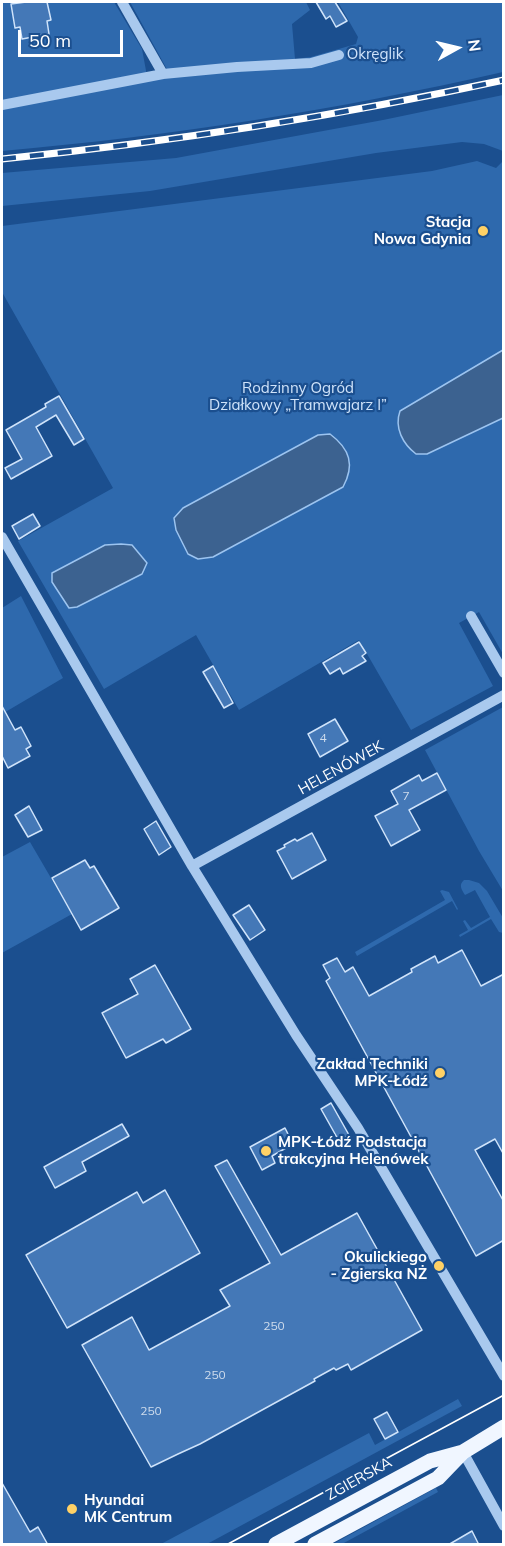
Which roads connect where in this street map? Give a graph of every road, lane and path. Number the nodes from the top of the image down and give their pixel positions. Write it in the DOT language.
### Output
graph roads {
  1 [pos="122,2"];
  2 [pos="339,55"];
  3 [pos="163,74"];
  4 [pos="2,105"];
  5 [pos="2,537"];
  6 [pos="471,616"];
  7 [pos="504,674"];
  8 [pos="504,695"];
  9 [pos="192,866"];
  10 [pos="504,1376"];
  11 [pos="504,1427"];
  12 [pos="463,1452"];
  13 [pos="504,1526"];
  14 [pos="276,1545"];
  15 [pos="315,1545"];
  1 -- 3 [label="street"];
  2 -- 3 [label="street"];
  3 -- 4 [label="street"];
  5 -- 9 [label="street"];
  6 -- 7 [label="street"];
  8 -- 9 [label="street, HELENÓWEK"];
  9 -- 10 [label="street"];
  11 -- 12 [label="main road, ZGIERSKA"];
  12 -- 13 [label="street"];
  12 -- 14 [label="main road, ZGIERSKA"];
  12 -- 15 [label="main road, ZGIERSKA"];
}
